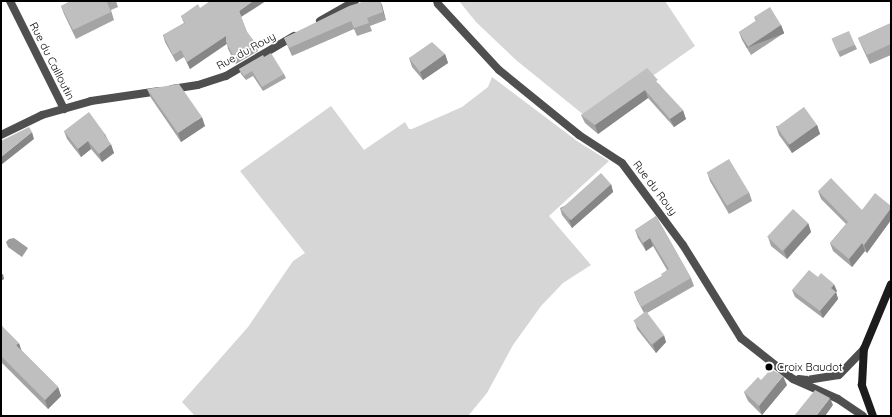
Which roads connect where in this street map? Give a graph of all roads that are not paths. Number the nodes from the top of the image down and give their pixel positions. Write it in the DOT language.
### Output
graph roads {
  1 [pos="10,1"];
  2 [pos="355,1"];
  3 [pos="437,1"];
  4 [pos="313,25"];
  5 [pos="300,33"];
  6 [pos="64,109"];
  7 [pos="1,135"];
  8 [pos="891,284"];
  9 [pos="864,349"];
  10 [pos="793,379"];
  11 [pos="863,416"];
  12 [pos="873,416"];
  1 -- 6 [label="street, Rue du Cailloutin"];
  2 -- 4 [label="street"];
  3 -- 10 [label="street, Rue du Rouy"];
  5 -- 6 [label="street, Rue du Rouy"];
  6 -- 7 [label="street, Rue du Rouy"];
  8 -- 9 [label="street"];
  9 -- 10 [label="street"];
  9 -- 12 [label="street"];
  10 -- 11 [label="street, Rue du Rouy"];
}
